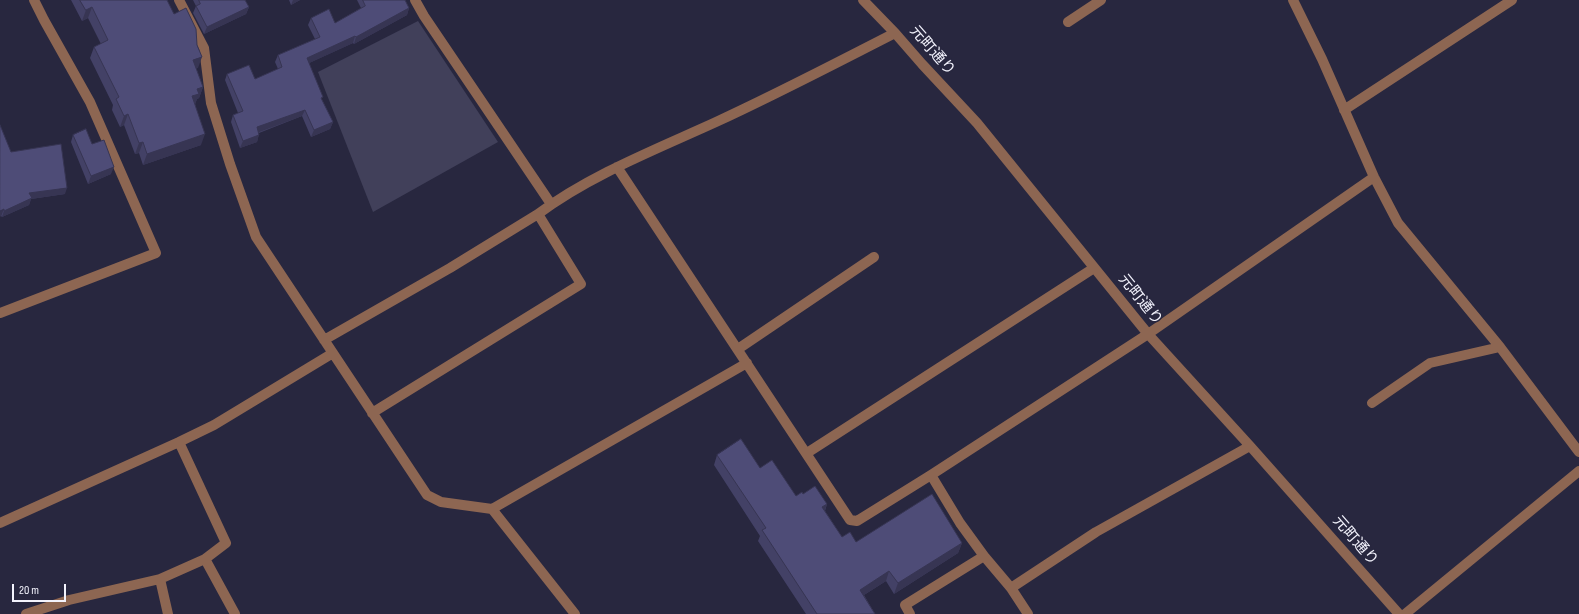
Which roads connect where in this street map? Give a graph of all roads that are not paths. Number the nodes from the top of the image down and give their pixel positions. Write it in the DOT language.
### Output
graph roads {
  1 [pos="34,0"];
  2 [pos="179,0"];
  3 [pos="414,0"];
  4 [pos="863,0"];
  5 [pos="1101,0"];
  6 [pos="1292,0"];
  7 [pos="1512,0"];
  8 [pos="1068,22"];
  9 [pos="896,32"];
  10 [pos="1344,110"];
  11 [pos="617,167"];
  12 [pos="1374,177"];
  13 [pos="551,204"];
  14 [pos="538,214"];
  15 [pos="874,257"];
  16 [pos="1094,268"];
  17 [pos="0,313"];
  18 [pos="1148,334"];
  19 [pos="324,340"];
  20 [pos="1500,347"];
  21 [pos="738,349"];
  22 [pos="333,353"];
  23 [pos="747,363"];
  24 [pos="1372,403"];
  25 [pos="372,413"];
  26 [pos="179,442"];
  27 [pos="1250,446"];
  28 [pos="1579,452"];
  29 [pos="807,453"];
  30 [pos="1579,471"];
  31 [pos="930,475"];
  32 [pos="492,509"];
  33 [pos="0,524"];
  34 [pos="984,556"];
  35 [pos="205,559"];
  36 [pos="160,579"];
  37 [pos="1011,588"];
  38 [pos="26,614"];
  39 [pos="168,614"];
  40 [pos="235,614"];
  41 [pos="575,614"];
  42 [pos="910,614"];
  43 [pos="1028,614"];
  44 [pos="1399,614"];
  45 [pos="1405,614"];
  1 -- 17 [label="street"];
  2 -- 19 [label="street"];
  3 -- 13 [label="street"];
  4 -- 9 [label="street, 元町通り"];
  5 -- 8 [label="street"];
  6 -- 10 [label="street"];
  7 -- 10 [label="street"];
  9 -- 11 [label="street"];
  9 -- 16 [label="street, 元町通り"];
  10 -- 12 [label="street"];
  11 -- 13 [label="street"];
  11 -- 21 [label="street"];
  12 -- 18 [label="street"];
  12 -- 20 [label="street"];
  13 -- 14 [label="street"];
  14 -- 19 [label="street"];
  14 -- 25 [label="street"];
  15 -- 21 [label="street"];
  16 -- 18 [label="street, 元町通り"];
  16 -- 29 [label="street"];
  18 -- 27 [label="street, 元町通り"];
  18 -- 31 [label="street"];
  19 -- 22 [label="street"];
  20 -- 24 [label="street"];
  20 -- 28 [label="street"];
  21 -- 23 [label="street"];
  22 -- 25 [label="street"];
  22 -- 26 [label="street"];
  23 -- 29 [label="street"];
  23 -- 32 [label="street"];
  25 -- 32 [label="street"];
  26 -- 33 [label="street"];
  26 -- 35 [label="street"];
  27 -- 37 [label="street"];
  27 -- 44 [label="street, 元町通り"];
  29 -- 31 [label="street"];
  30 -- 45 [label="street"];
  31 -- 34 [label="street"];
  32 -- 41 [label="street"];
  34 -- 37 [label="street"];
  34 -- 42 [label="street"];
  35 -- 36 [label="street"];
  35 -- 40 [label="street"];
  36 -- 38 [label="street"];
  36 -- 39 [label="street"];
  37 -- 43 [label="street"];
}
